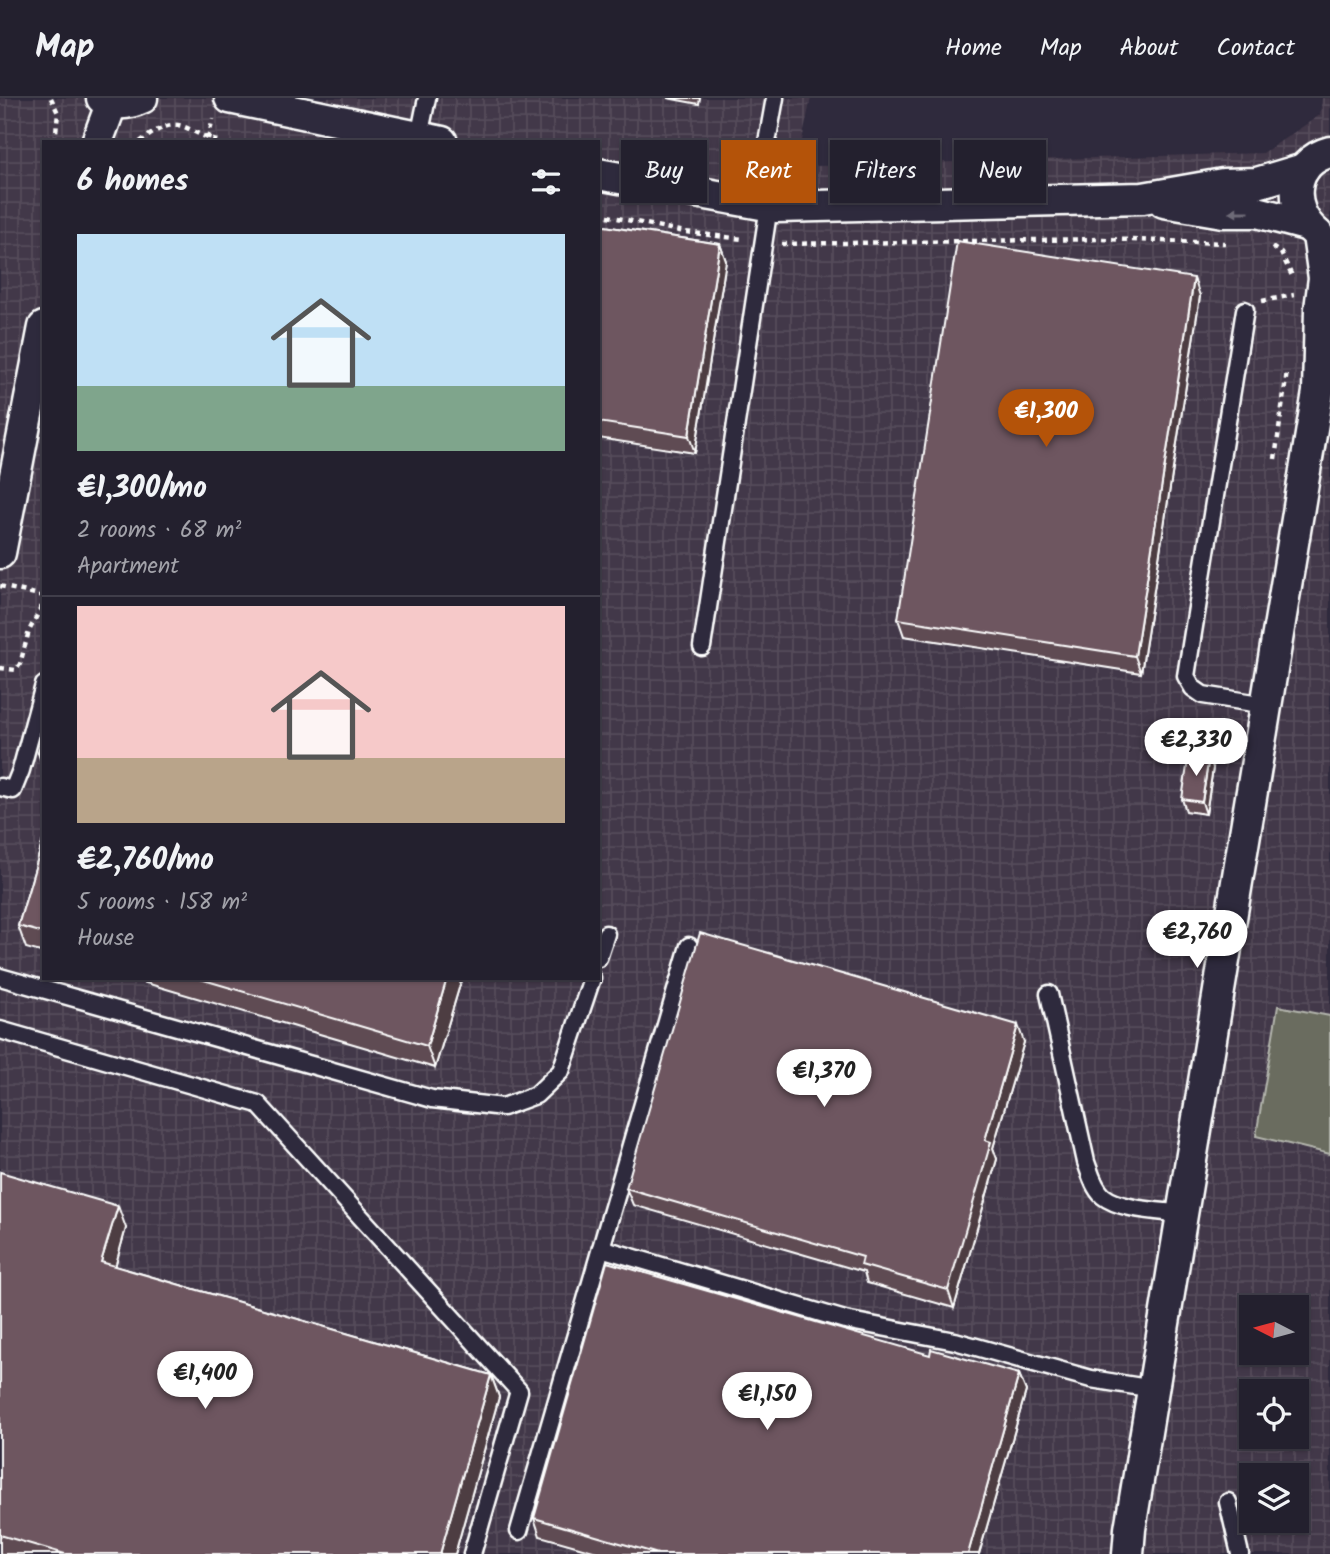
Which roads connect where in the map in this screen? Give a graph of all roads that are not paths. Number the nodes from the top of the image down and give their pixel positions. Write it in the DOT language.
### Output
graph roads {
  1 [pos="142,98"];
  2 [pos="427,98"];
  3 [pos="775,98"];
  4 [pos="107,100"];
  5 [pos="221,109"];
  6 [pos="97,140"];
  7 [pos="427,140"];
  8 [pos="1330,152"];
  9 [pos="1304,169"];
  10 [pos="600,174"];
  11 [pos="1143,198"];
  12 [pos="762,204"];
  13 [pos="1318,233"];
  14 [pos="1245,310"];
  15 [pos="42,337"];
  16 [pos="1330,359"];
  17 [pos="1318,392"];
  18 [pos="0,550"];
  19 [pos="702,647"];
  20 [pos="42,692"];
  21 [pos="1266,705"];
  22 [pos="0,787"];
  23 [pos="606,934"];
  24 [pos="689,946"];
  25 [pos="600,952"];
  26 [pos="0,977"];
  27 [pos="591,980"];
  28 [pos="1049,994"];
  29 [pos="0,1030"];
  30 [pos="1183,1214"];
  31 [pos="601,1248"];
  32 [pos="1154,1389"];
  33 [pos="1228,1502"];
  34 [pos="519,1531"];
  35 [pos="472,1554"];
  36 [pos="1128,1554"];
  37 [pos="1240,1554"];
  1 -- 4 [label="street"];
  2 -- 7 [label="lane"];
  3 -- 12 [label="lane"];
  4 -- 6 [label="street"];
  5 -- 7 [label="street"];
  8 -- 9 [label="street"];
  9 -- 11 [label="street"];
  9 -- 13 [label="street"];
  10 -- 12 [label="street"];
  11 -- 12 [label="street"];
  13 -- 11 [label="street, one-way"];
  12 -- 19 [label="lane"];
  13 -- 17 [label="street"];
  14 -- 21 [label="lane"];
  15 -- 18 [label="street"];
  16 -- 17 [label="street"];
  17 -- 21 [label="street"];
  20 -- 22 [label="lane"];
  21 -- 30 [label="street"];
  23 -- 25 [label="lane"];
  24 -- 31 [label="lane"];
  26 -- 27 [label="lane"];
  28 -- 30 [label="lane"];
  29 -- 35 [label="lane"];
  30 -- 32 [label="street"];
  31 -- 32 [label="lane"];
  31 -- 34 [label="lane"];
  32 -- 36 [label="street"];
  33 -- 37 [label="lane"];
}
